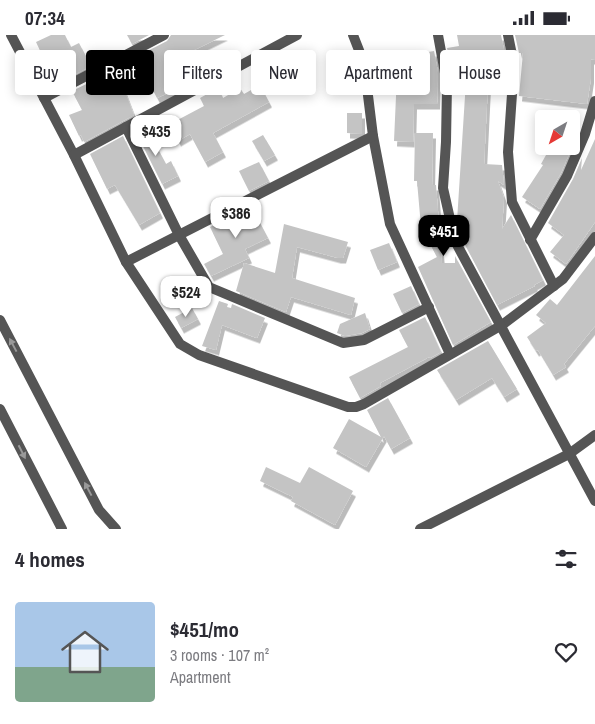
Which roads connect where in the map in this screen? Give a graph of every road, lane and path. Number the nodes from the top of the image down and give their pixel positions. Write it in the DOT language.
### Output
graph roads {
  1 [pos="11,35"];
  2 [pos="164,35"];
  3 [pos="297,35"];
  4 [pos="353,35"];
  5 [pos="438,35"];
  6 [pos="508,35"];
  7 [pos="44,98"];
  8 [pos="595,101"];
  9 [pos="126,127"];
  10 [pos="373,136"];
  11 [pos="74,155"];
  12 [pos="179,235"];
  13 [pos="595,237"];
  14 [pos="530,240"];
  15 [pos="126,262"];
  16 [pos="554,286"];
  17 [pos="428,307"];
  18 [pos="0,320"];
  19 [pos="502,325"];
  20 [pos="450,354"];
  21 [pos="0,409"];
  22 [pos="595,435"];
  23 [pos="568,454"];
  24 [pos="595,501"];
  25 [pos="62,529"];
  26 [pos="116,529"];
  27 [pos="420,529"];
  1 -- 7 [label="street"];
  2 -- 7 [label="street"];
  3 -- 9 [label="street"];
  4 -- 10 [label="street"];
  5 -- 19 [label="street"];
  6 -- 14 [label="street"];
  7 -- 11 [label="street"];
  8 -- 14 [label="street"];
  9 -- 11 [label="street"];
  9 -- 12 [label="street"];
  10 -- 12 [label="street"];
  10 -- 17 [label="street"];
  11 -- 15 [label="street"];
  12 -- 15 [label="street"];
  12 -- 17 [label="street"];
  13 -- 16 [label="street"];
  14 -- 16 [label="street"];
  15 -- 20 [label="street"];
  16 -- 19 [label="street"];
  17 -- 20 [label="street"];
  26 -- 18 [label="street, one-way"];
  19 -- 20 [label="street"];
  19 -- 23 [label="street"];
  21 -- 25 [label="street, one-way"];
  22 -- 23 [label="street"];
  23 -- 24 [label="street"];
  23 -- 27 [label="street"];
}
